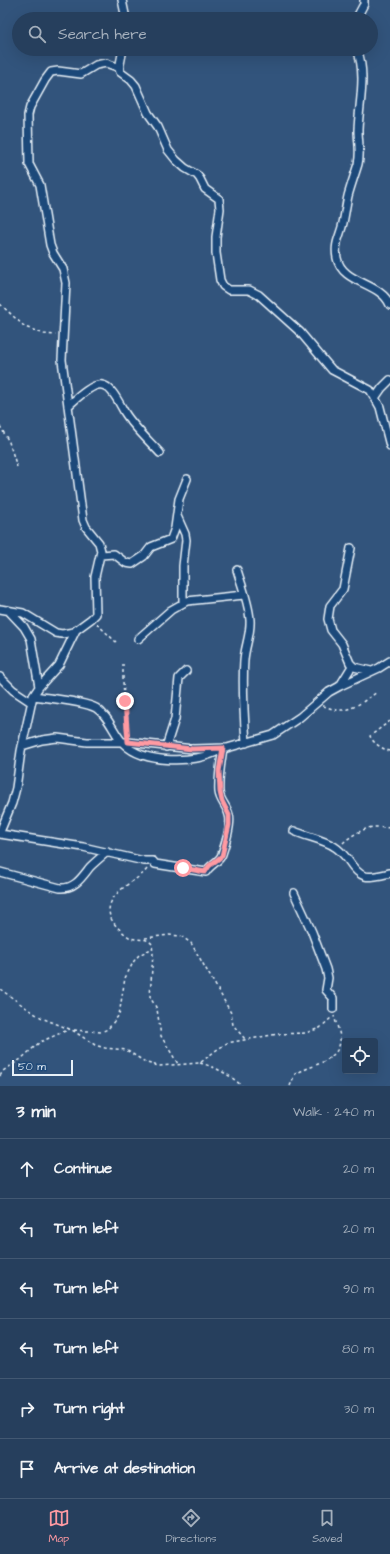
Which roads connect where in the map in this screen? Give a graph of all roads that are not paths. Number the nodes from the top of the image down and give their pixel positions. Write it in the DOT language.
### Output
graph roads {
  1 [pos="122,0"];
  2 [pos="364,0"];
  3 [pos="125,12"];
  4 [pos="360,12"];
  5 [pos="122,56"];
  6 [pos="360,56"];
  7 [pos="120,68"];
  8 [pos="390,305"];
  9 [pos="390,380"];
  10 [pos="375,398"];
  11 [pos="68,406"];
  12 [pos="390,446"];
  13 [pos="160,453"];
  14 [pos="188,479"];
  15 [pos="177,516"];
  16 [pos="351,548"];
  17 [pos="101,555"];
  18 [pos="237,570"];
  19 [pos="244,594"];
  20 [pos="183,603"];
  21 [pos="0,609"];
  22 [pos="8,610"];
  23 [pos="74,632"];
  24 [pos="138,639"];
  25 [pos="390,661"];
  26 [pos="352,666"];
  27 [pos="186,671"];
  28 [pos="371,671"];
  29 [pos="0,677"];
  30 [pos="340,686"];
  31 [pos="39,687"];
  32 [pos="32,699"];
  33 [pos="125,742"];
  34 [pos="246,743"];
  35 [pos="22,746"];
  36 [pos="166,747"];
  37 [pos="223,748"];
  38 [pos="294,831"];
  39 [pos="0,833"];
  40 [pos="107,852"];
  41 [pos="0,872"];
  42 [pos="390,873"];
  43 [pos="294,893"];
  44 [pos="333,1008"];
  1 -- 3 [label="street"];
  2 -- 4 [label="street"];
  5 -- 7 [label="street"];
  6 -- 8 [label="street"];
  7 -- 10 [label="street"];
  7 -- 11 [label="street"];
  9 -- 10 [label="street"];
  10 -- 12 [label="street"];
  11 -- 13 [label="street"];
  11 -- 17 [label="street"];
  14 -- 15 [label="street"];
  15 -- 17 [label="street"];
  15 -- 20 [label="street"];
  16 -- 26 [label="street"];
  17 -- 23 [label="street"];
  18 -- 19 [label="street"];
  19 -- 20 [label="street"];
  19 -- 34 [label="street"];
  20 -- 24 [label="street"];
  21 -- 22 [label="street"];
  22 -- 23 [label="street"];
  22 -- 31 [label="street"];
  23 -- 31 [label="street"];
  25 -- 28 [label="street"];
  26 -- 28 [label="street"];
  26 -- 30 [label="street"];
  27 -- 36 [label="street"];
  28 -- 30 [label="street"];
  29 -- 32 [label="street"];
  30 -- 34 [label="street"];
  31 -- 32 [label="street"];
  32 -- 33 [label="street"];
  32 -- 35 [label="street"];
  33 -- 35 [label="street"];
  33 -- 36 [label="street"];
  33 -- 37 [label="street"];
  34 -- 37 [label="street"];
  35 -- 39 [label="street"];
  36 -- 37 [label="street"];
  37 -- 40 [label="street"];
  38 -- 42 [label="street"];
  39 -- 40 [label="street"];
  40 -- 41 [label="street"];
  43 -- 44 [label="street"];
}
